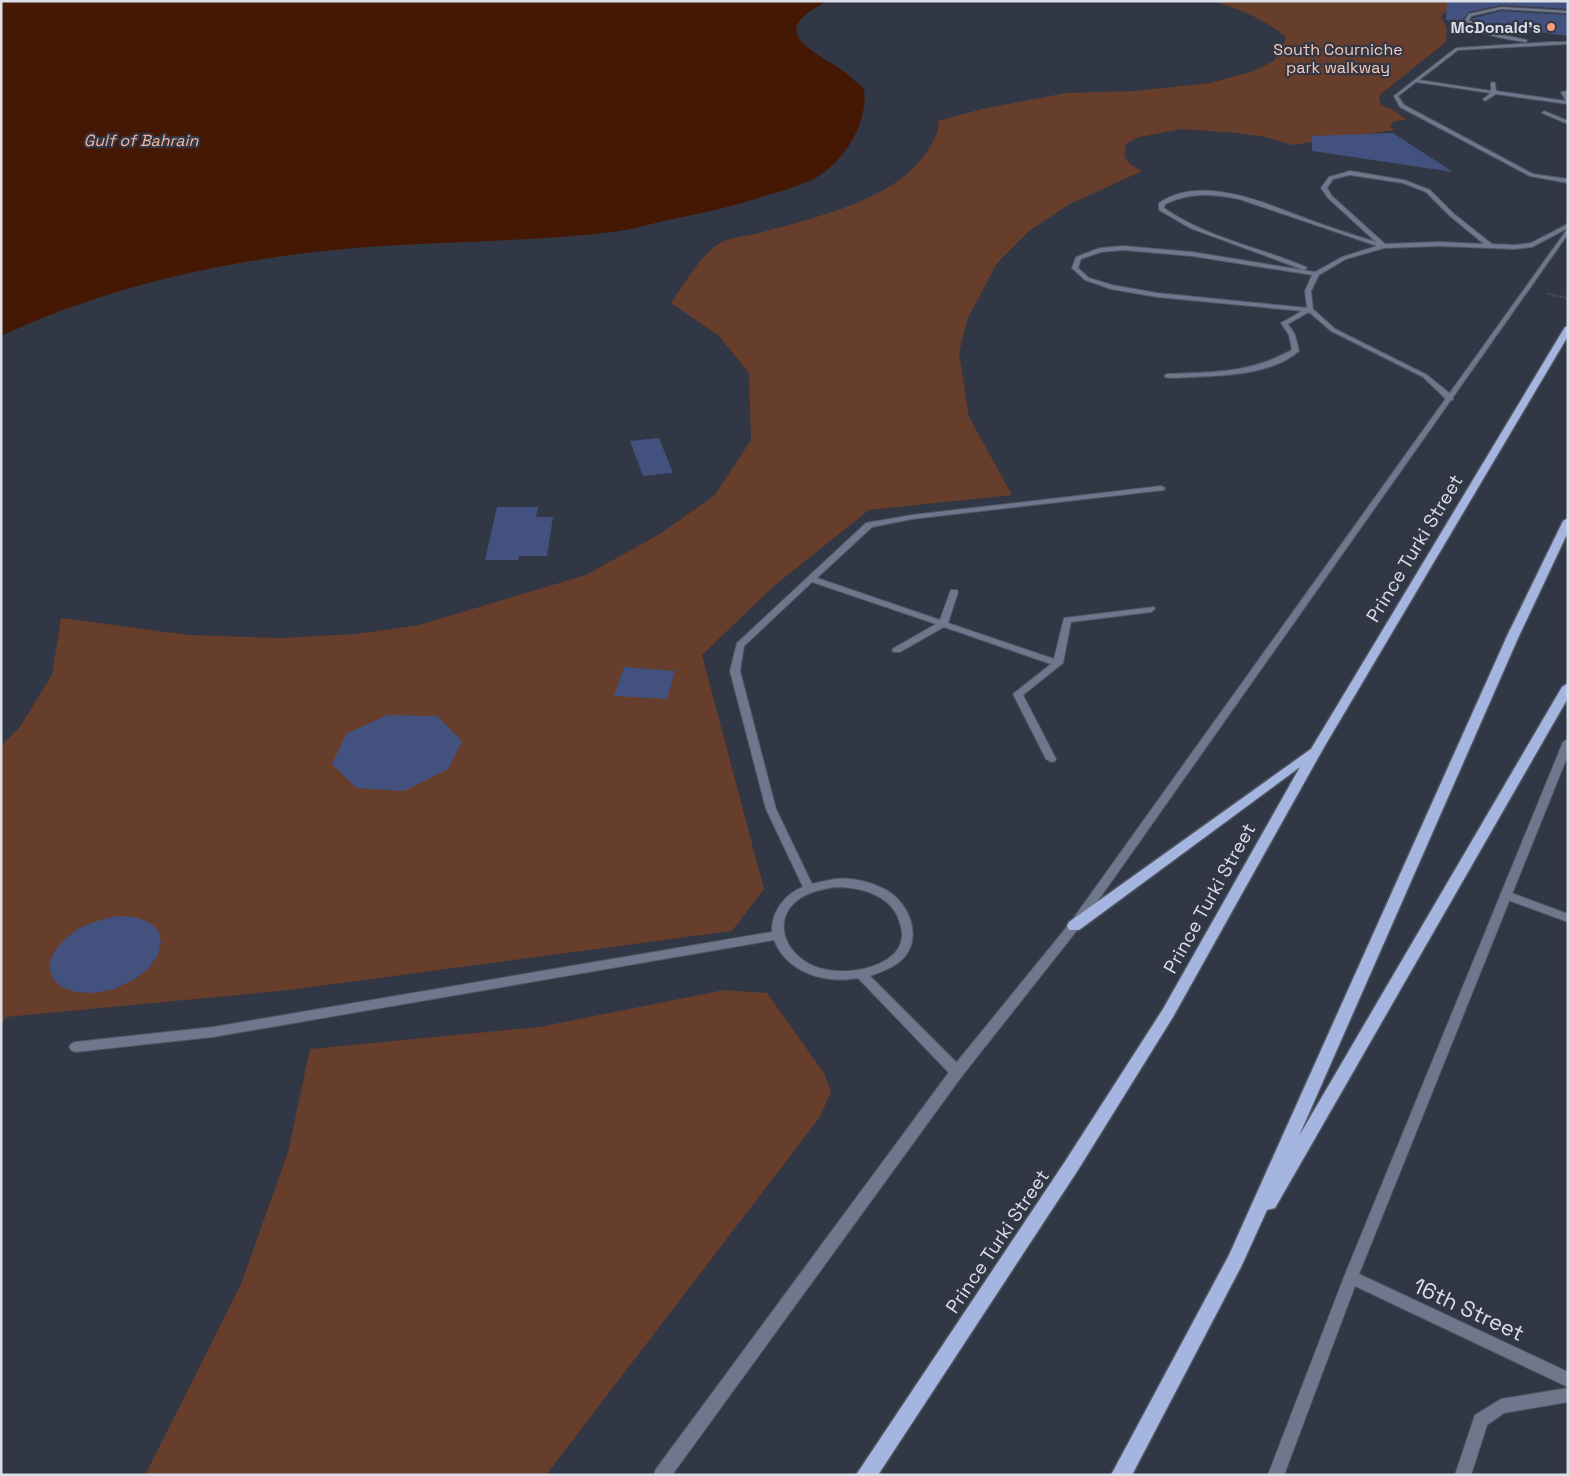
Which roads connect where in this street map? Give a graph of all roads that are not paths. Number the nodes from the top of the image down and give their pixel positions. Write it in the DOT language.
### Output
graph roads {
  1 [pos="1568,12"];
  2 [pos="1568,43"];
  3 [pos="1555,44"];
  4 [pos="1416,81"];
  5 [pos="1493,83"];
  6 [pos="1568,92"];
  7 [pos="1494,93"];
  8 [pos="1485,100"];
  9 [pos="1568,103"];
  10 [pos="1568,122"];
  11 [pos="1568,181"];
  12 [pos="1568,228"];
  13 [pos="1384,246"];
  14 [pos="1490,246"];
  15 [pos="1316,274"];
  16 [pos="1310,310"];
  17 [pos="1568,329"];
  18 [pos="1167,376"];
  19 [pos="1450,398"];
  20 [pos="1161,488"];
  21 [pos="1568,521"];
  22 [pos="811,579"];
  23 [pos="954,592"];
  24 [pos="1152,609"];
  25 [pos="943,624"];
  26 [pos="897,650"];
  27 [pos="1058,663"];
  28 [pos="1568,687"];
  29 [pos="1568,742"];
  30 [pos="1316,749"];
  31 [pos="1051,759"];
  32 [pos="809,889"];
  33 [pos="1506,894"];
  34 [pos="1568,918"];
  35 [pos="1074,926"];
  36 [pos="778,935"];
  37 [pos="862,975"];
  38 [pos="75,1047"];
  39 [pos="957,1072"];
  40 [pos="1236,1259"];
  41 [pos="1351,1277"];
  42 [pos="1568,1380"];
  43 [pos="1568,1395"];
  44 [pos="662,1475"];
  45 [pos="866,1475"];
  46 [pos="1121,1475"];
  47 [pos="1276,1475"];
  48 [pos="1463,1475"];
  1 -- 3 [label="street"];
  2 -- 3 [label="street"];
  3 -- 4 [label="street"];
  4 -- 7 [label="street"];
  4 -- 11 [label="street"];
  5 -- 7 [label="street"];
  6 -- 9 [label="street"];
  7 -- 8 [label="street"];
  7 -- 9 [label="street"];
  9 -- 10 [label="street"];
  12 -- 14 [label="street"];
  12 -- 19 [label="street"];
  13 -- 14 [label="street"];
  13 -- 14 [label="street"];
  13 -- 15 [label="street"];
  13 -- 15 [label="street"];
  15 -- 16 [label="street"];
  15 -- 16 [label="street"];
  16 -- 18 [label="street"];
  16 -- 19 [label="street"];
  17 -- 30 [label="main road, Prince Turki Street"];
  19 -- 35 [label="street"];
  20 -- 22 [label="street"];
  21 -- 40 [label="main road"];
  22 -- 25 [label="street"];
  22 -- 32 [label="street"];
  23 -- 25 [label="street"];
  24 -- 27 [label="street"];
  25 -- 26 [label="street"];
  25 -- 27 [label="street"];
  27 -- 31 [label="street"];
  28 -- 40 [label="main road"];
  29 -- 33 [label="street"];
  30 -- 35 [label="main road"];
  30 -- 45 [label="main road, Prince Turki Street"];
  32 -- 36 [label="street"];
  32 -- 37 [label="street"];
  33 -- 34 [label="street"];
  33 -- 41 [label="street"];
  35 -- 39 [label="street"];
  36 -- 37 [label="street"];
  36 -- 38 [label="street"];
  37 -- 39 [label="street"];
  39 -- 44 [label="street"];
  40 -- 46 [label="main road"];
  41 -- 42 [label="street, 16th Street"];
  41 -- 47 [label="street"];
  43 -- 48 [label="street"];
}
